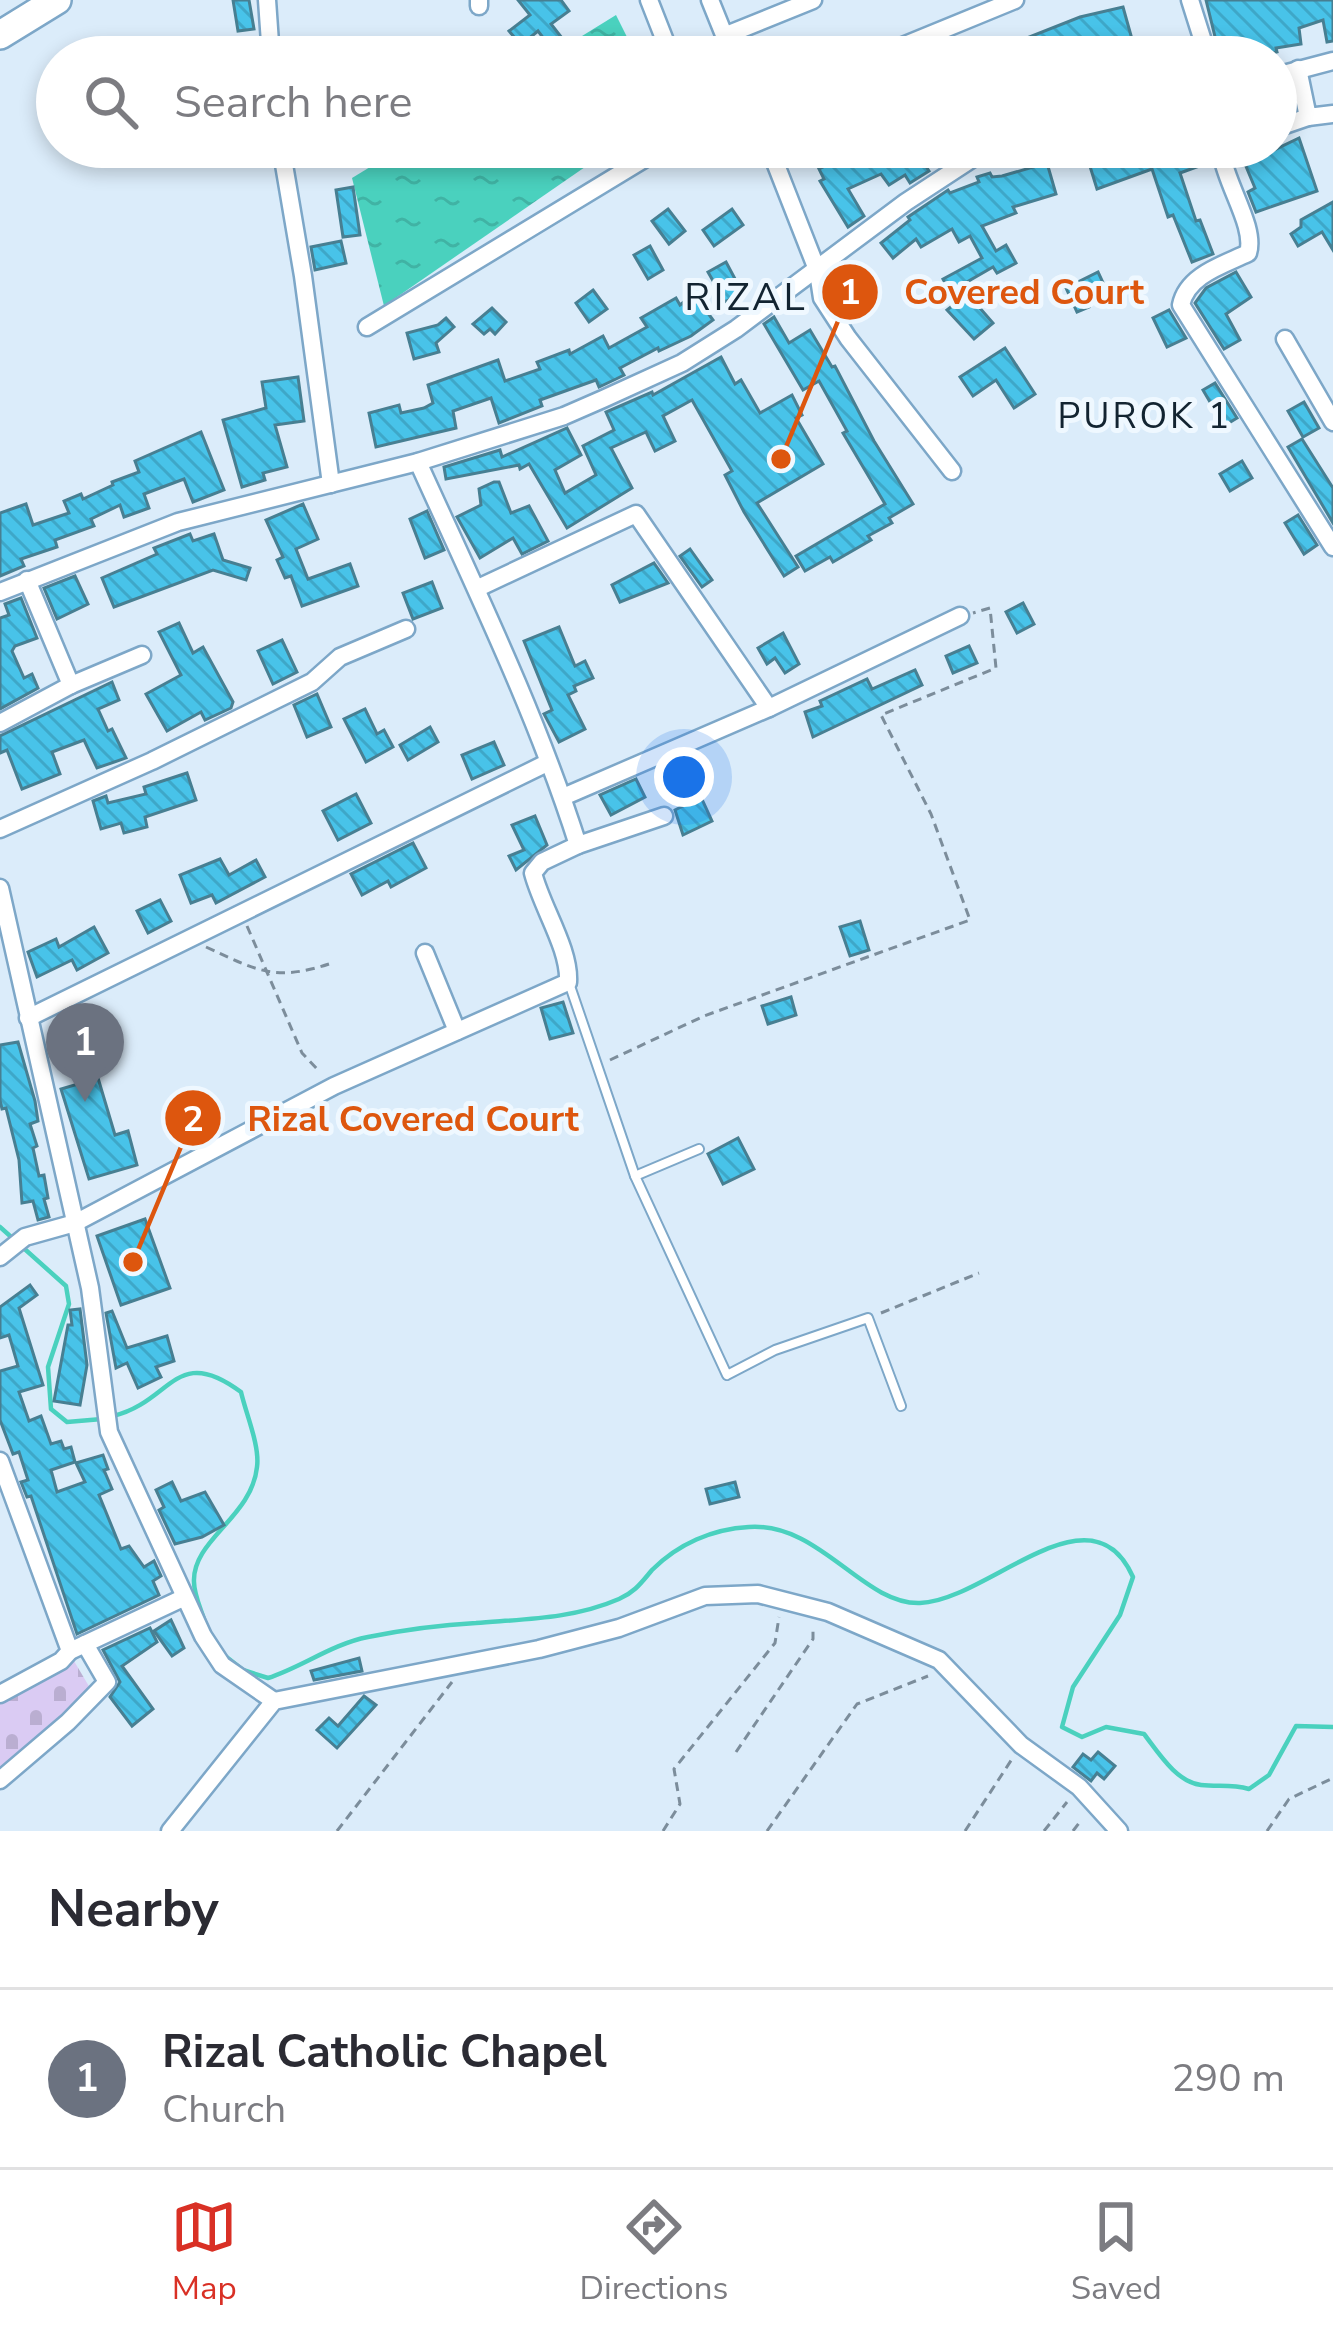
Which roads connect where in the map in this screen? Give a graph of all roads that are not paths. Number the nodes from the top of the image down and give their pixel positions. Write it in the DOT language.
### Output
graph roads {
  1 [pos="58,0"];
  2 [pos="267,0"];
  3 [pos="649,0"];
  4 [pos="710,0"];
  5 [pos="813,0"];
  6 [pos="1015,0"];
  7 [pos="1190,0"];
  8 [pos="0,35"];
  9 [pos="270,36"];
  10 [pos="663,36"];
  11 [pos="724,36"];
  12 [pos="927,36"];
  13 [pos="1201,36"];
  14 [pos="1333,61"];
  15 [pos="1298,69"];
  16 [pos="1333,114"];
  17 [pos="1308,117"];
  18 [pos="1297,121"];
  19 [pos="284,168"];
  20 [pos="629,168"];
  21 [pos="777,168"];
  22 [pos="958,168"];
  23 [pos="1224,168"];
  24 [pos="818,272"];
  25 [pos="367,327"];
  26 [pos="1285,340"];
  27 [pos="1333,422"];
  28 [pos="418,462"];
  29 [pos="952,471"];
  30 [pos="331,484"];
  31 [pos="1333,505"];
  32 [pos="1315,516"];
  33 [pos="1333,547"];
  34 [pos="27,580"];
  35 [pos="478,588"];
  36 [pos="0,592"];
  37 [pos="960,616"];
  38 [pos="406,629"];
  39 [pos="142,655"];
  40 [pos="71,685"];
  41 [pos="769,708"];
  42 [pos="0,723"];
  43 [pos="547,764"];
  44 [pos="563,797"];
  45 [pos="664,815"];
  46 [pos="0,829"];
  47 [pos="578,845"];
  48 [pos="0,888"];
  49 [pos="425,953"];
  50 [pos="568,982"];
  51 [pos="28,1018"];
  52 [pos="457,1030"];
  53 [pos="699,1149"];
  54 [pos="635,1175"];
  55 [pos="75,1223"];
  56 [pos="2,1256"];
  57 [pos="902,1406"];
  58 [pos="0,1461"];
  59 [pos="183,1598"];
  60 [pos="78,1647"];
  61 [pos="0,1694"];
  62 [pos="274,1701"];
  63 [pos="0,1780"];
  64 [pos="170,1831"];
  65 [pos="1119,1831"];
  1 -- 8 [label="main road"];
  2 -- 9 [label="street"];
  3 -- 10 [label="street"];
  4 -- 11 [label="street"];
  5 -- 11 [label="street"];
  6 -- 12 [label="street"];
  7 -- 13 [label="street"];
  14 -- 15 [label="street"];
  15 -- 17 [label="street"];
  16 -- 17 [label="street"];
  17 -- 18 [label="street"];
  19 -- 30 [label="street"];
  20 -- 25 [label="street"];
  21 -- 24 [label="street"];
  22 -- 24 [label="street"];
  23 -- 32 [label="street"];
  24 -- 28 [label="street"];
  24 -- 29 [label="street"];
  26 -- 27 [label="street"];
  28 -- 30 [label="street"];
  28 -- 35 [label="street"];
  30 -- 34 [label="street"];
  31 -- 32 [label="street"];
  32 -- 33 [label="street"];
  34 -- 36 [label="street"];
  34 -- 40 [label="street"];
  35 -- 41 [label="street"];
  35 -- 43 [label="street"];
  37 -- 41 [label="street"];
  38 -- 46 [label="street"];
  39 -- 40 [label="street"];
  40 -- 42 [label="street"];
  41 -- 44 [label="street"];
  43 -- 44 [label="street"];
  43 -- 51 [label="street"];
  44 -- 47 [label="street"];
  45 -- 47 [label="street"];
  47 -- 50 [label="street"];
  48 -- 51 [label="street"];
  49 -- 52 [label="street"];
  50 -- 52 [label="street"];
  50 -- 54 [label="lane"];
  51 -- 55 [label="street"];
  52 -- 55 [label="street"];
  53 -- 54 [label="lane"];
  54 -- 57 [label="lane"];
  55 -- 56 [label="street"];
  55 -- 59 [label="street"];
  58 -- 60 [label="street"];
  59 -- 60 [label="street"];
  59 -- 62 [label="street"];
  60 -- 61 [label="street"];
  60 -- 63 [label="street"];
  62 -- 64 [label="street"];
  62 -- 65 [label="street"];
}
